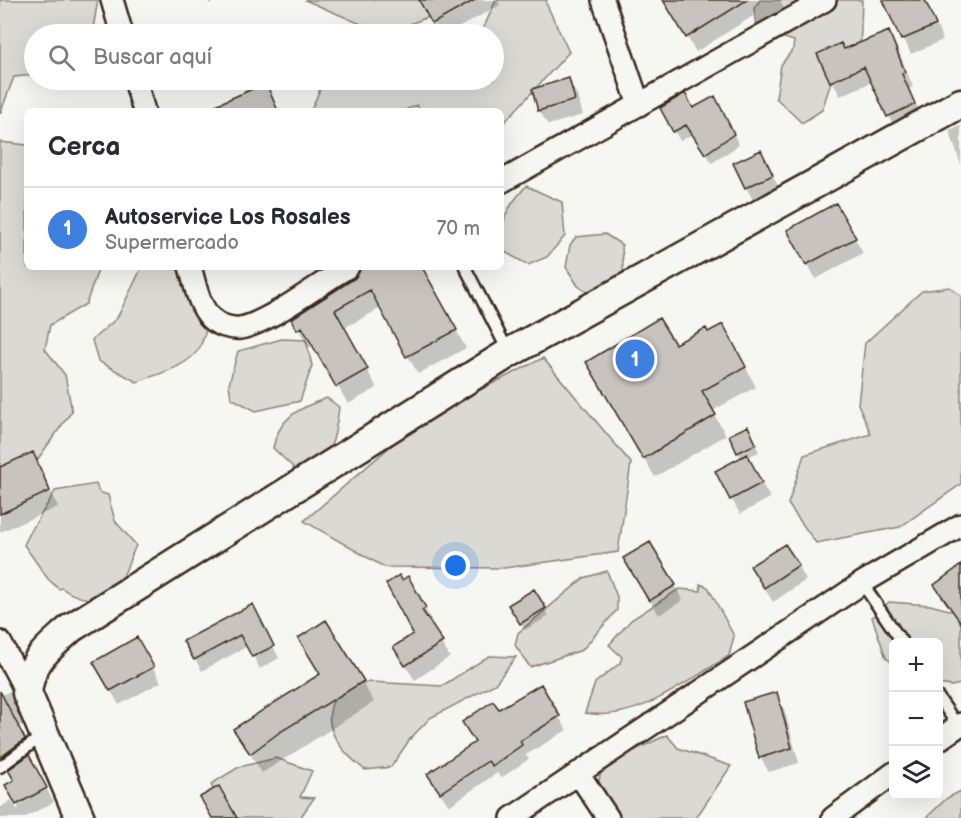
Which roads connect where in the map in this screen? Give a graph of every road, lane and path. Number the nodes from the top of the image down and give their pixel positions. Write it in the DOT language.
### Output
graph roads {
  1 [pos="112,0"];
  2 [pos="603,0"];
  3 [pos="825,0"];
  4 [pos="119,24"];
  5 [pos="138,90"];
  6 [pos="961,103"];
  7 [pos="639,105"];
  8 [pos="143,108"];
  9 [pos="504,180"];
  10 [pos="191,270"];
  11 [pos="343,270"];
  12 [pos="467,270"];
  13 [pos="509,353"];
  14 [pos="961,525"];
  15 [pos="862,583"];
  16 [pos="899,638"];
  17 [pos="0,642"];
  18 [pos="27,693"];
  19 [pos="943,703"];
  20 [pos="960,727"];
  21 [pos="45,734"];
  22 [pos="943,738"];
  23 [pos="0,767"];
  24 [pos="578,773"];
  25 [pos="889,777"];
  26 [pos="81,818"];
  27 [pos="512,818"];
  28 [pos="608,818"];
  29 [pos="833,818"];
  1 -- 4 [label="street"];
  2 -- 7 [label="street"];
  3 -- 7 [label="street"];
  5 -- 8 [label="street"];
  6 -- 13 [label="main road"];
  7 -- 9 [label="street"];
  10 -- 11 [label="street"];
  12 -- 13 [label="lane"];
  13 -- 18 [label="main road"];
  14 -- 15 [label="street"];
  15 -- 16 [label="lane"];
  15 -- 24 [label="street"];
  17 -- 18 [label="street"];
  18 -- 21 [label="main road"];
  19 -- 20 [label="lane"];
  20 -- 22 [label="street"];
  21 -- 23 [label="lane"];
  21 -- 26 [label="main road"];
  24 -- 27 [label="street"];
  24 -- 28 [label="street"];
  25 -- 29 [label="street"];
}
